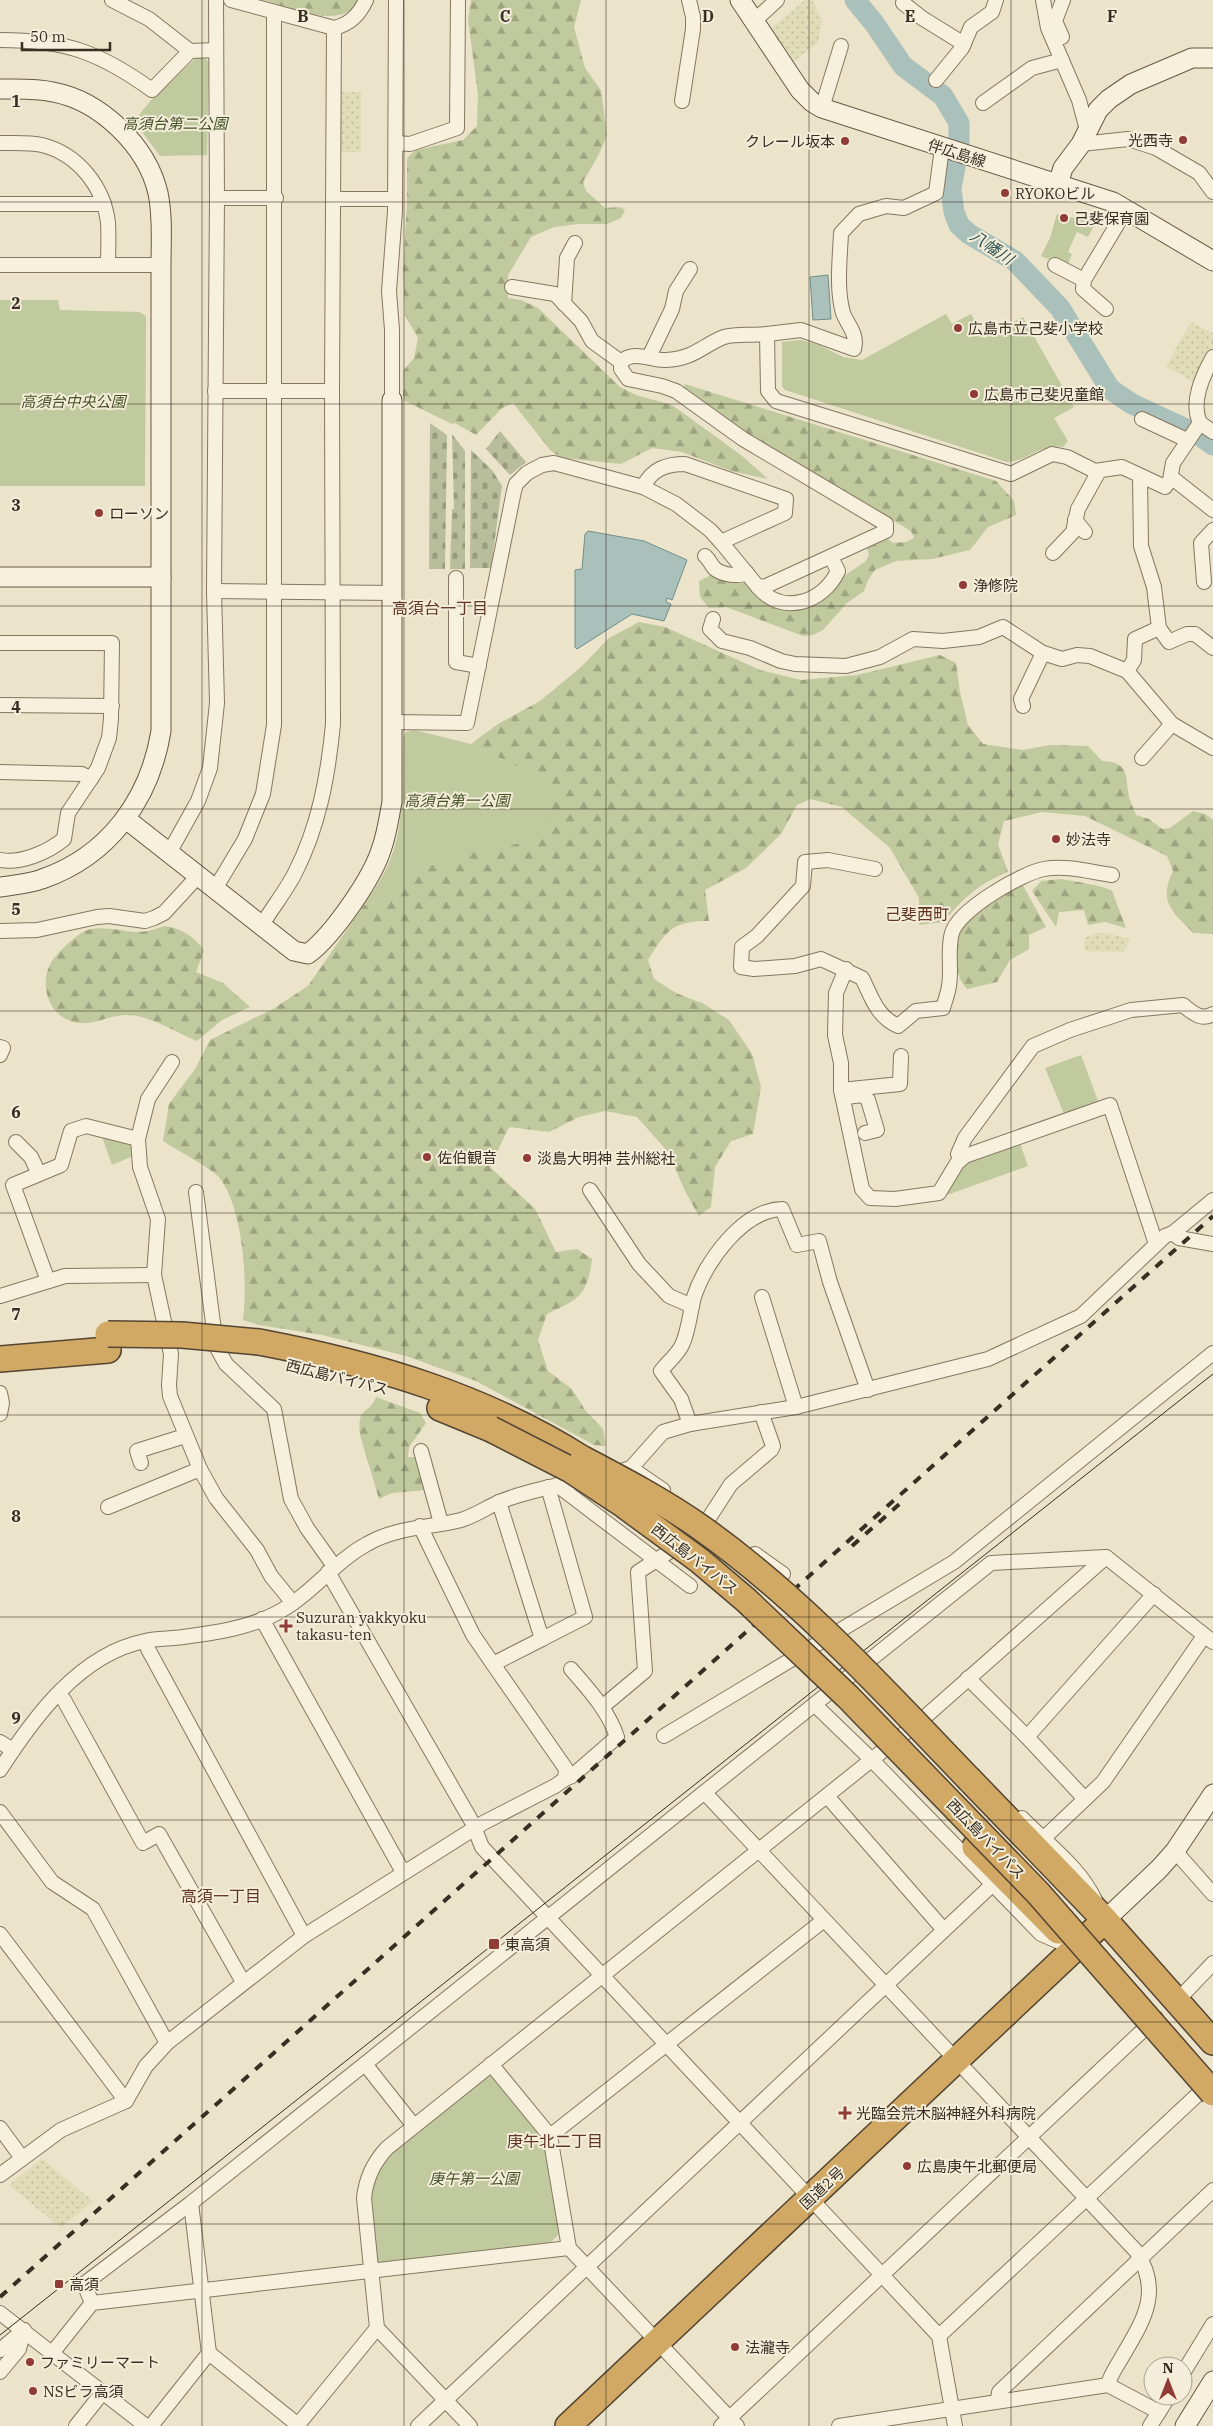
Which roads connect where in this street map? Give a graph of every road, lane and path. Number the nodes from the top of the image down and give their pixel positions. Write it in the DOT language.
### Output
graph roads {
  1 [pos="112,0"];
  2 [pos="216,0"];
  3 [pos="231,0"];
  4 [pos="366,0"];
  5 [pos="396,0"];
  6 [pos="458,0"];
  7 [pos="689,0"];
  8 [pos="740,0"];
  9 [pos="777,0"];
  10 [pos="996,0"];
  11 [pos="1043,0"];
  12 [pos="1063,0"];
  13 [pos="903,3"];
  14 [pos="274,12"];
  15 [pos="754,21"];
  16 [pos="334,28"];
  17 [pos="0,40"];
  18 [pos="964,44"];
  19 [pos="840,46"];
  20 [pos="190,50"];
  21 [pos="216,50"];
  22 [pos="1213,58"];
  23 [pos="1062,60"];
  24 [pos="936,80"];
  25 [pos="0,89"];
  26 [pos="1079,100"];
  27 [pos="682,101"];
  28 [pos="982,103"];
  29 [pos="822,108"];
  30 [pos="1084,137"];
  31 [pos="0,143"];
  32 [pos="396,143"];
  33 [pos="951,151"];
  34 [pos="1058,184"];
  35 [pos="1213,192"];
  36 [pos="217,198"];
  37 [pos="276,198"];
  38 [pos="333,199"];
  39 [pos="395,199"];
  40 [pos="0,204"];
  41 [pos="104,204"];
  42 [pos="1127,208"];
  43 [pos="574,243"];
  44 [pos="1213,261"];
  45 [pos="0,265"];
  46 [pos="108,265"];
  47 [pos="1055,265"];
  48 [pos="161,266"];
  49 [pos="690,269"];
  50 [pos="1084,280"];
  51 [pos="512,287"];
  52 [pos="564,304"];
  53 [pos="1106,309"];
  54 [pos="767,334"];
  55 [pos="1213,356"];
  56 [pos="649,357"];
  57 [pos="622,362"];
  58 [pos="215,391"];
  59 [pos="332,391"];
  60 [pos="275,392"];
  61 [pos="392,400"];
  62 [pos="1142,419"];
  63 [pos="1193,432"];
  64 [pos="1213,432"];
  65 [pos="1099,471"];
  66 [pos="1140,476"];
  67 [pos="1171,477"];
  68 [pos="643,487"];
  69 [pos="1213,510"];
  70 [pos="1075,520"];
  71 [pos="1213,530"];
  72 [pos="1085,532"];
  73 [pos="721,542"];
  74 [pos="1054,553"];
  75 [pos="705,556"];
  76 [pos="831,557"];
  77 [pos="747,573"];
  78 [pos="0,577"];
  79 [pos="161,577"];
  80 [pos="456,578"];
  81 [pos="1204,582"];
  82 [pos="758,587"];
  83 [pos="214,591"];
  84 [pos="273,592"];
  85 [pos="332,592"];
  86 [pos="392,593"];
  87 [pos="713,619"];
  88 [pos="1159,628"];
  89 [pos="0,643"];
  90 [pos="1213,648"];
  91 [pos="1042,652"];
  92 [pos="478,666"];
  93 [pos="1127,671"];
  94 [pos="0,705"];
  95 [pos="112,706"];
  96 [pos="1023,706"];
  97 [pos="392,722"];
  98 [pos="1172,724"];
  99 [pos="1213,748"];
  100 [pos="1142,758"];
  101 [pos="0,772"];
  102 [pos="91,780"];
  103 [pos="126,819"];
  104 [pos="169,853"];
  105 [pos="0,860"];
  106 [pos="875,869"];
  107 [pos="1112,875"];
  108 [pos="198,876"];
  109 [pos="0,886"];
  110 [pos="215,889"];
  111 [pos="262,925"];
  112 [pos="0,931"];
  113 [pos="846,969"];
  114 [pos="1213,1014"];
  115 [pos="0,1047"];
  116 [pos="0,1055"];
  117 [pos="901,1056"];
  118 [pos="172,1062"];
  119 [pos="842,1094"];
  120 [pos="865,1133"];
  121 [pos="138,1139"];
  122 [pos="16,1142"];
  123 [pos="960,1159"];
  124 [pos="39,1174"];
  125 [pos="590,1190"];
  126 [pos="196,1192"];
  127 [pos="1213,1200"];
  128 [pos="1173,1233"];
  129 [pos="1156,1244"];
  130 [pos="1213,1244"];
  131 [pos="154,1275"];
  132 [pos="48,1281"];
  133 [pos="0,1296"];
  134 [pos="762,1297"];
  135 [pos="692,1306"];
  136 [pos="0,1342"];
  137 [pos="108,1342"];
  138 [pos="258,1350"];
  139 [pos="1213,1354"];
  140 [pos="0,1359"];
  141 [pos="868,1390"];
  142 [pos="0,1393"];
  143 [pos="796,1407"];
  144 [pos="761,1412"];
  145 [pos="0,1414"];
  146 [pos="690,1424"];
  147 [pos="185,1436"];
  148 [pos="421,1451"];
  149 [pos="583,1458"];
  150 [pos="141,1463"];
  151 [pos="631,1468"];
  152 [pos="200,1469"];
  153 [pos="552,1486"];
  154 [pos="499,1502"];
  155 [pos="108,1507"];
  156 [pos="707,1521"];
  157 [pos="441,1523"];
  158 [pos="420,1526"];
  159 [pos="671,1538"];
  160 [pos="1106,1556"];
  161 [pos="656,1559"];
  162 [pos="331,1569"];
  163 [pos="783,1574"];
  164 [pos="690,1586"];
  165 [pos="1154,1594"];
  166 [pos="293,1603"];
  167 [pos="262,1619"];
  168 [pos="542,1639"];
  169 [pos="1208,1639"];
  170 [pos="146,1640"];
  171 [pos="871,1660"];
  172 [pos="493,1664"];
  173 [pos="570,1669"];
  174 [pos="968,1678"];
  175 [pos="58,1695"];
  176 [pos="815,1705"];
  177 [pos="602,1707"];
  178 [pos="925,1717"];
  179 [pos="664,1736"];
  180 [pos="1027,1737"];
  181 [pos="0,1742"];
  182 [pos="13,1750"];
  183 [pos="871,1759"];
  184 [pos="0,1770"];
  185 [pos="564,1779"];
  186 [pos="705,1793"];
  187 [pos="1213,1794"];
  188 [pos="827,1796"];
  189 [pos="1085,1799"];
  190 [pos="0,1812"];
  191 [pos="474,1829"];
  192 [pos="1044,1838"];
  193 [pos="758,1851"];
  194 [pos="1175,1851"];
  195 [pos="403,1872"];
  196 [pos="993,1884"];
  197 [pos="1213,1894"];
  198 [pos="548,1919"];
  199 [pos="824,1920"];
  200 [pos="1105,1920"];
  201 [pos="944,1930"];
  202 [pos="0,1934"];
  203 [pos="304,1936"];
  204 [pos="1074,1949"];
  205 [pos="1213,1963"];
  206 [pos="602,1976"];
  207 [pos="243,1982"];
  208 [pos="886,1986"];
  209 [pos="1168,2008"];
  210 [pos="1213,2042"];
  211 [pos="168,2043"];
  212 [pos="666,2045"];
  213 [pos="956,2062"];
  214 [pos="365,2064"];
  215 [pos="491,2064"];
  216 [pos="1213,2071"];
  217 [pos="1213,2075"];
  218 [pos="1213,2080"];
  219 [pos="1213,2093"];
  220 [pos="126,2101"];
  221 [pos="741,2123"];
  222 [pos="414,2126"];
  223 [pos="0,2128"];
  224 [pos="550,2136"];
  225 [pos="1028,2137"];
  226 [pos="22,2158"];
  227 [pos="0,2175"];
  228 [pos="1213,2190"];
  229 [pos="1085,2198"];
  230 [pos="810,2199"];
  231 [pos="191,2203"];
  232 [pos="569,2248"];
  233 [pos="1140,2258"];
  234 [pos="588,2266"];
  235 [pos="371,2272"];
  236 [pos="882,2275"];
  237 [pos="201,2292"];
  238 [pos="92,2303"];
  239 [pos="0,2313"];
  240 [pos="1213,2324"];
  241 [pos="377,2328"];
  242 [pos="24,2330"];
  243 [pos="939,2336"];
  244 [pos="658,2341"];
  245 [pos="0,2350"];
  246 [pos="53,2352"];
  247 [pos="209,2353"];
  248 [pos="1193,2357"];
  249 [pos="0,2372"];
  250 [pos="1213,2381"];
  251 [pos="1108,2385"];
  252 [pos="103,2392"];
  253 [pos="446,2400"];
  254 [pos="998,2400"];
  255 [pos="1163,2406"];
  256 [pos="952,2408"];
  257 [pos="1159,2412"];
  258 [pos="729,2423"];
  259 [pos="76,2426"];
  260 [pos="146,2426"];
  261 [pos="151,2426"];
  262 [pos="298,2426"];
  263 [pos="418,2426"];
  264 [pos="470,2426"];
  265 [pos="568,2426"];
  266 [pos="839,2426"];
  267 [pos="955,2426"];
  268 [pos="1150,2426"];
  269 [pos="1185,2426"];
  1 -- 20 [label="street"];
  2 -- 21 [label="street"];
  3 -- 14 [label="street"];
  4 -- 16 [label="street"];
  5 -- 32 [label="street"];
  6 -- 32 [label="street"];
  7 -- 27 [label="street"];
  8 -- 15 [label="street, 伴広島線"];
  9 -- 15 [label="street"];
  10 -- 18 [label="street"];
  11 -- 23 [label="street"];
  12 -- 26 [label="street"];
  13 -- 18 [label="street"];
  14 -- 16 [label="street"];
  14 -- 37 [label="street"];
  15 -- 29 [label="street, 伴広島線"];
  16 -- 38 [label="street"];
  17 -- 20 [label="street"];
  18 -- 24 [label="street"];
  19 -- 29 [label="street"];
  20 -- 21 [label="street"];
  21 -- 36 [label="street"];
  22 -- 30 [label="street"];
  23 -- 26 [label="street"];
  23 -- 28 [label="street"];
  25 -- 48 [label="street"];
  26 -- 30 [label="street"];
  29 -- 33 [label="street, 伴広島線"];
  30 -- 34 [label="street"];
  30 -- 35 [label="street"];
  31 -- 41 [label="street"];
  32 -- 39 [label="street"];
  33 -- 34 [label="street, 伴広島線"];
  33 -- 54 [label="street"];
  34 -- 42 [label="street, 伴広島線"];
  36 -- 37 [label="street"];
  36 -- 58 [label="street"];
  37 -- 60 [label="street"];
  38 -- 39 [label="street"];
  38 -- 59 [label="street"];
  39 -- 61 [label="street"];
  40 -- 41 [label="street"];
  41 -- 46 [label="street"];
  42 -- 44 [label="street, 伴広島線"];
  42 -- 50 [label="street"];
  43 -- 52 [label="street"];
  45 -- 46 [label="street"];
  46 -- 48 [label="street"];
  47 -- 50 [label="street"];
  48 -- 79 [label="street"];
  49 -- 56 [label="street"];
  50 -- 53 [label="street"];
  51 -- 52 [label="street"];
  52 -- 57 [label="street"];
  54 -- 56 [label="street"];
  54 -- 65 [label="street"];
  55 -- 63 [label="street"];
  56 -- 57 [label="street"];
  57 -- 76 [label="street"];
  58 -- 60 [label="street"];
  58 -- 83 [label="street"];
  59 -- 60 [label="street"];
  59 -- 85 [label="street"];
  60 -- 84 [label="street"];
  61 -- 86 [label="street"];
  62 -- 63 [label="street"];
  63 -- 64 [label="street"];
  63 -- 67 [label="street"];
  65 -- 66 [label="street"];
  65 -- 70 [label="street"];
  66 -- 67 [label="street"];
  66 -- 88 [label="street"];
  67 -- 69 [label="street"];
  68 -- 73 [label="street"];
  68 -- 73 [label="street"];
  68 -- 92 [label="street"];
  70 -- 72 [label="street"];
  70 -- 74 [label="street"];
  71 -- 81 [label="street"];
  73 -- 77 [label="street"];
  75 -- 77 [label="street"];
  76 -- 82 [label="street"];
  76 -- 82 [label="street"];
  77 -- 82 [label="street"];
  78 -- 79 [label="street"];
  79 -- 103 [label="street"];
  80 -- 92 [label="street"];
  83 -- 84 [label="street"];
  83 -- 104 [label="street"];
  84 -- 85 [label="street"];
  84 -- 110 [label="street"];
  85 -- 86 [label="street"];
  85 -- 111 [label="street"];
  86 -- 97 [label="street"];
  87 -- 91 [label="street"];
  88 -- 90 [label="street"];
  88 -- 93 [label="street"];
  89 -- 95 [label="street"];
  91 -- 93 [label="street"];
  91 -- 96 [label="street"];
  92 -- 97 [label="street"];
  93 -- 98 [label="street"];
  94 -- 95 [label="street"];
  95 -- 102 [label="street"];
  97 -- 111 [label="street"];
  98 -- 99 [label="street"];
  98 -- 100 [label="street"];
  101 -- 102 [label="street"];
  102 -- 105 [label="street"];
  103 -- 104 [label="street"];
  103 -- 109 [label="street"];
  104 -- 108 [label="street"];
  106 -- 113 [label="street"];
  107 -- 113 [label="street"];
  108 -- 110 [label="street"];
  108 -- 112 [label="street"];
  110 -- 111 [label="street"];
  113 -- 119 [label="street"];
  114 -- 123 [label="street"];
  115 -- 116 [label="street"];
  117 -- 119 [label="street"];
  118 -- 121 [label="street"];
  119 -- 120 [label="street"];
  119 -- 123 [label="street"];
  121 -- 124 [label="street"];
  121 -- 131 [label="street"];
  122 -- 124 [label="street"];
  123 -- 129 [label="street"];
  124 -- 132 [label="street"];
  125 -- 135 [label="street"];
  126 -- 162 [label="street"];
  127 -- 128 [label="street"];
  128 -- 129 [label="street"];
  128 -- 130 [label="street"];
  129 -- 141 [label="street"];
  131 -- 132 [label="street"];
  131 -- 147 [label="street"];
  132 -- 133 [label="street"];
  134 -- 143 [label="street"];
  135 -- 141 [label="street"];
  135 -- 146 [label="street"];
  136 -- 137 [label="highway, 西広島バイパス"];
  137 -- 138 [label="highway, 西広島バイパス"];
  137 -- 140 [label="highway, 西広島バイパス"];
  138 -- 149 [label="highway, 西広島バイパス"];
  138 -- 159 [label="highway, 西広島バイパス, bridge"];
  139 -- 179 [label="street"];
  141 -- 143 [label="street"];
  142 -- 145 [label="street"];
  143 -- 144 [label="street"];
  144 -- 146 [label="street"];
  144 -- 156 [label="street"];
  146 -- 151 [label="street"];
  147 -- 150 [label="street"];
  147 -- 152 [label="street"];
  148 -- 157 [label="street"];
  149 -- 200 [label="highway, bridge"];
  149 -- 216 [label="highway, 西広島バイパス, bridge"];
  151 -- 153 [label="street"];
  151 -- 156 [label="street"];
  152 -- 155 [label="street"];
  152 -- 166 [label="street"];
  153 -- 154 [label="street"];
  153 -- 161 [label="street"];
  153 -- 168 [label="street"];
  154 -- 157 [label="street"];
  154 -- 168 [label="street"];
  156 -- 161 [label="street"];
  156 -- 163 [label="street"];
  157 -- 158 [label="street"];
  158 -- 162 [label="street"];
  158 -- 172 [label="street"];
  159 -- 204 [label="highway, bridge"];
  159 -- 219 [label="highway, 西広島バイパス, bridge"];
  160 -- 165 [label="street"];
  160 -- 171 [label="street"];
  160 -- 174 [label="street"];
  161 -- 164 [label="street"];
  161 -- 177 [label="street"];
  162 -- 166 [label="street"];
  162 -- 191 [label="street"];
  165 -- 169 [label="street"];
  165 -- 180 [label="street"];
  166 -- 167 [label="street"];
  167 -- 170 [label="street"];
  167 -- 195 [label="street"];
  168 -- 172 [label="street"];
  169 -- 189 [label="street"];
  170 -- 175 [label="street"];
  170 -- 203 [label="street"];
  171 -- 176 [label="street"];
  171 -- 178 [label="street"];
  172 -- 185 [label="street"];
  173 -- 177 [label="street"];
  174 -- 178 [label="street"];
  174 -- 180 [label="street"];
  175 -- 182 [label="street"];
  175 -- 207 [label="street"];
  176 -- 183 [label="street"];
  176 -- 186 [label="street"];
  177 -- 185 [label="street"];
  178 -- 183 [label="street"];
  178 -- 192 [label="street"];
  180 -- 189 [label="street"];
  181 -- 182 [label="street"];
  182 -- 184 [label="street"];
  183 -- 188 [label="street"];
  183 -- 196 [label="street"];
  185 -- 191 [label="street"];
  186 -- 193 [label="street"];
  186 -- 198 [label="street"];
  187 -- 194 [label="street"];
  188 -- 193 [label="street"];
  188 -- 201 [label="street"];
  189 -- 192 [label="street"];
  190 -- 211 [label="street"];
  191 -- 195 [label="street"];
  191 -- 198 [label="street"];
  192 -- 200 [label="street"];
  193 -- 199 [label="street"];
  193 -- 206 [label="street"];
  194 -- 197 [label="street"];
  194 -- 200 [label="street"];
  195 -- 203 [label="street"];
  196 -- 201 [label="street"];
  196 -- 204 [label="street"];
  198 -- 206 [label="street"];
  198 -- 214 [label="street"];
  199 -- 208 [label="street"];
  199 -- 212 [label="street"];
  200 -- 204 [label="highway, 国道2号"];
  200 -- 209 [label="highway"];
  201 -- 208 [label="street"];
  202 -- 220 [label="street"];
  203 -- 207 [label="street"];
  204 -- 209 [label="highway"];
  204 -- 213 [label="highway, 国道2号"];
  205 -- 209 [label="street"];
  206 -- 212 [label="street"];
  206 -- 215 [label="street"];
  207 -- 211 [label="street"];
  208 -- 213 [label="street"];
  208 -- 221 [label="street"];
  209 -- 210 [label="highway"];
  209 -- 217 [label="highway"];
  209 -- 225 [label="street"];
  211 -- 220 [label="street"];
  212 -- 221 [label="street"];
  212 -- 224 [label="street"];
  213 -- 225 [label="street"];
  213 -- 230 [label="highway, 国道2号"];
  214 -- 222 [label="street"];
  214 -- 231 [label="street"];
  215 -- 222 [label="street"];
  215 -- 224 [label="street"];
  218 -- 229 [label="street"];
  220 -- 226 [label="street"];
  221 -- 230 [label="street"];
  221 -- 234 [label="street"];
  222 -- 235 [label="street"];
  223 -- 226 [label="street"];
  224 -- 232 [label="street"];
  225 -- 229 [label="street"];
  225 -- 236 [label="street"];
  226 -- 227 [label="street"];
  228 -- 233 [label="street"];
  229 -- 233 [label="street"];
  229 -- 243 [label="street"];
  230 -- 236 [label="street"];
  230 -- 244 [label="highway, 国道2号"];
  231 -- 237 [label="street"];
  231 -- 238 [label="street"];
  232 -- 234 [label="street"];
  232 -- 235 [label="street"];
  233 -- 251 [label="street"];
  233 -- 254 [label="street"];
  234 -- 244 [label="street"];
  234 -- 253 [label="street"];
  235 -- 237 [label="street"];
  235 -- 241 [label="street"];
  236 -- 243 [label="street"];
  236 -- 258 [label="street"];
  237 -- 238 [label="street"];
  237 -- 247 [label="street"];
  238 -- 246 [label="street"];
  239 -- 242 [label="street"];
  240 -- 248 [label="street"];
  241 -- 253 [label="street"];
  241 -- 262 [label="street"];
  242 -- 245 [label="street"];
  242 -- 246 [label="street"];
  242 -- 249 [label="street"];
  243 -- 256 [label="street"];
  244 -- 258 [label="street"];
  244 -- 265 [label="highway, 国道2号"];
  246 -- 252 [label="street"];
  247 -- 261 [label="street"];
  247 -- 262 [label="street"];
  250 -- 269 [label="street"];
  251 -- 254 [label="street"];
  251 -- 257 [label="street"];
  252 -- 259 [label="street"];
  252 -- 260 [label="street"];
  253 -- 263 [label="street"];
  253 -- 264 [label="street"];
  254 -- 256 [label="street"];
  255 -- 257 [label="street"];
  256 -- 266 [label="street"];
  256 -- 267 [label="street"];
  257 -- 268 [label="street"];
}
